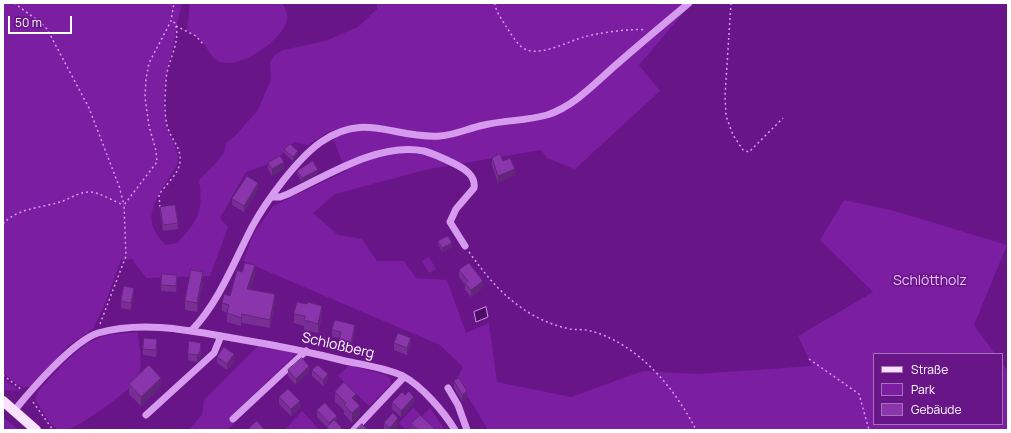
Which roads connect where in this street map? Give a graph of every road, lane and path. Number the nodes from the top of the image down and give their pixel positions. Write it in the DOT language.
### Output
graph roads {
  1 [pos="14,3"];
  2 [pos="174,3"];
  3 [pos="495,3"];
  4 [pos="689,3"];
  5 [pos="731,3"];
  6 [pos="171,21"];
  7 [pos="176,26"];
  8 [pos="652,34"];
  9 [pos="203,44"];
  10 [pos="782,118"];
  11 [pos="272,196"];
  12 [pos="124,205"];
  13 [pos="160,207"];
  14 [pos="3,224"];
  15 [pos="465,246"];
  16 [pos="192,330"];
  17 [pos="97,334"];
  18 [pos="221,336"];
  19 [pos="306,351"];
  20 [pos="809,359"];
  21 [pos="404,377"];
  22 [pos="448,388"];
  23 [pos="3,401"];
  24 [pos="14,411"];
  25 [pos="146,415"];
  26 [pos="233,419"];
  27 [pos="36,430"];
  28 [pos="354,430"];
  29 [pos="455,430"];
  30 [pos="467,430"];
  31 [pos="696,430"];
  32 [pos="869,430"];
  1 -- 12 [label="path"];
  2 -- 6 [label="path"];
  3 -- 8 [label="path"];
  4 -- 8 [label="street"];
  5 -- 10 [label="path"];
  6 -- 7 [label="path"];
  6 -- 12 [label="path"];
  7 -- 9 [label="path"];
  7 -- 13 [label="path"];
  8 -- 11 [label="street"];
  11 -- 15 [label="street"];
  11 -- 16 [label="street"];
  12 -- 14 [label="path"];
  12 -- 17 [label="path"];
  15 -- 31 [label="path"];
  16 -- 17 [label="street, Schloßberg"];
  16 -- 18 [label="street, Schloßberg"];
  17 -- 24 [label="street"];
  18 -- 19 [label="street, Schloßberg"];
  18 -- 25 [label="street"];
  19 -- 21 [label="street, Schloßberg"];
  19 -- 26 [label="street"];
  20 -- 32 [label="path"];
  21 -- 28 [label="street"];
  21 -- 29 [label="street, Schloßberg"];
  22 -- 30 [label="street"];
  23 -- 24 [label="main road"];
  24 -- 27 [label="main road"];
}
